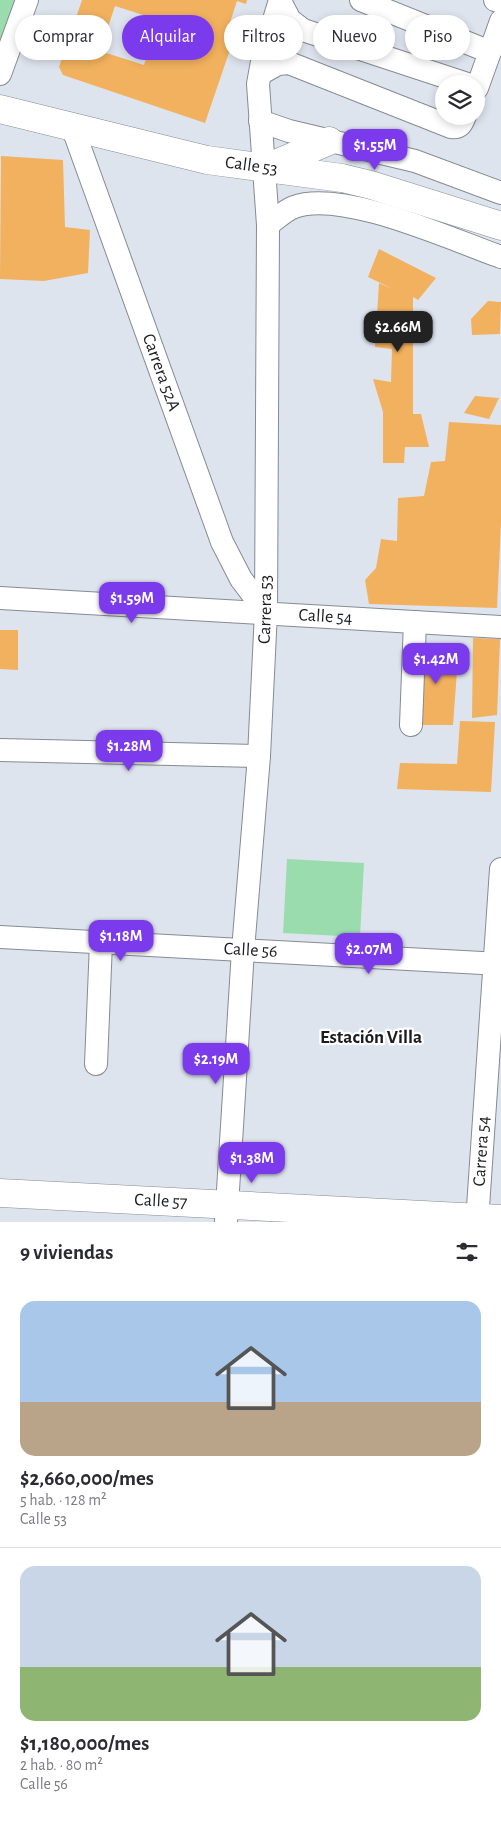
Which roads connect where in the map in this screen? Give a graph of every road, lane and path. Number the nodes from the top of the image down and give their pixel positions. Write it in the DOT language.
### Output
graph roads {
  1 [pos="27,0"];
  2 [pos="280,0"];
  3 [pos="360,0"];
  4 [pos="495,0"];
  5 [pos="501,2"];
  6 [pos="501,21"];
  7 [pos="490,52"];
  8 [pos="0,74"];
  9 [pos="260,74"];
  10 [pos="440,75"];
  11 [pos="481,75"];
  12 [pos="0,109"];
  13 [pos="260,121"];
  14 [pos="435,121"];
  15 [pos="446,125"];
  16 [pos="461,125"];
  17 [pos="72,126"];
  18 [pos="329,141"];
  19 [pos="265,169"];
  20 [pos="501,192"];
  21 [pos="405,208"];
  22 [pos="268,225"];
  23 [pos="501,226"];
  24 [pos="501,257"];
  25 [pos="0,598"];
  26 [pos="266,612"];
  27 [pos="415,622"];
  28 [pos="501,627"];
  29 [pos="411,725"];
  30 [pos="0,750"];
  31 [pos="259,756"];
  32 [pos="501,869"];
  33 [pos="0,937"];
  34 [pos="101,943"];
  35 [pos="243,950"];
  36 [pos="499,963"];
  37 [pos="96,1064"];
  38 [pos="0,1193"];
  39 [pos="227,1213"];
  40 [pos="485,1220"];
  1 -- 8 [label="street"];
  2 -- 9 [label="street, Carrera 53"];
  2 -- 10 [label="street"];
  3 -- 7 [label="street"];
  4 -- 5 [label="street"];
  6 -- 7 [label="street"];
  7 -- 11 [label="street"];
  9 -- 13 [label="street, Carrera 53"];
  9 -- 14 [label="street"];
  12 -- 17 [label="main road, Calle 53"];
  13 -- 18 [label="street"];
  13 -- 19 [label="street, Carrera 53"];
  15 -- 16 [label="street"];
  17 -- 19 [label="main road, Calle 53"];
  17 -- 26 [label="street, Carrera 52A"];
  18 -- 19 [label="main road"];
  18 -- 20 [label="street"];
  19 -- 21 [label="main road, Calle 53"];
  19 -- 22 [label="street, Carrera 53"];
  21 -- 22 [label="street, Calle 53"];
  21 -- 23 [label="main road, Calle 53"];
  21 -- 24 [label="street, Calle 53"];
  22 -- 26 [label="street, Carrera 53"];
  25 -- 26 [label="street, Calle 54"];
  26 -- 27 [label="street, Calle 54"];
  26 -- 31 [label="street, Carrera 53"];
  27 -- 28 [label="street, Calle 54"];
  27 -- 29 [label="street"];
  30 -- 31 [label="street"];
  31 -- 35 [label="street, Carrera 53"];
  32 -- 36 [label="street, Carrera 54"];
  33 -- 34 [label="street, Calle 56"];
  34 -- 35 [label="street, Calle 56"];
  34 -- 37 [label="street"];
  35 -- 36 [label="street, Calle 56"];
  35 -- 39 [label="street, Carrera 53"];
  36 -- 40 [label="street, Carrera 54"];
  38 -- 39 [label="main road, Calle 57"];
  39 -- 40 [label="main road, Calle 57"];
}
